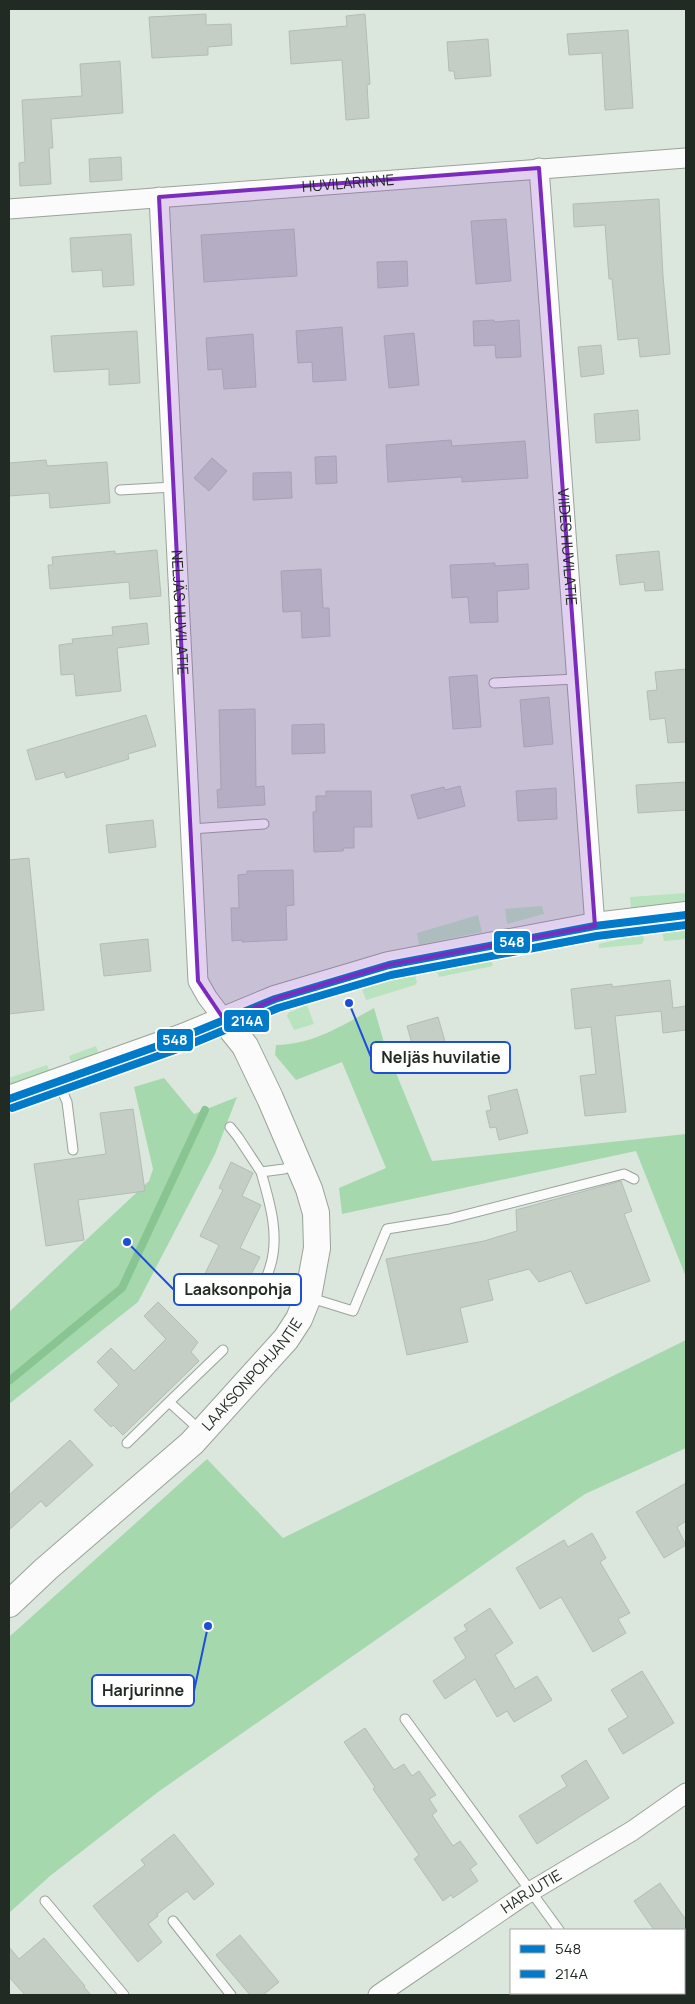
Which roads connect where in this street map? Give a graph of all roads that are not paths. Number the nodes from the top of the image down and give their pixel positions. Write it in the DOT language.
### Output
graph roads {
  1 [pos="686,158"];
  2 [pos="539,168"];
  3 [pos="158,197"];
  4 [pos="9,210"];
  5 [pos="173,486"];
  6 [pos="120,490"];
  7 [pos="576,679"];
  8 [pos="494,683"];
  9 [pos="264,824"];
  10 [pos="191,829"];
  11 [pos="686,915"];
  12 [pos="595,926"];
  13 [pos="225,1021"];
  14 [pos="58,1081"];
  15 [pos="9,1099"];
  16 [pos="230,1127"];
  17 [pos="73,1150"];
  18 [pos="299,1164"];
  19 [pos="261,1172"];
  20 [pos="634,1179"];
  21 [pos="308,1297"];
  22 [pos="256,1299"];
  23 [pos="223,1350"];
  24 [pos="169,1402"];
  25 [pos="202,1432"];
  26 [pos="128,1444"];
  27 [pos="9,1604"];
  28 [pos="405,1718"];
  29 [pos="686,1793"];
  30 [pos="532,1891"];
  31 [pos="45,1901"];
  32 [pos="173,1921"];
  33 [pos="558,1929"];
  34 [pos="124,1995"];
  35 [pos="231,1995"];
  36 [pos="378,1995"];
  1 -- 2 [label="street, HUVILARINNE"];
  2 -- 3 [label="street, HUVILARINNE"];
  2 -- 7 [label="street, VIIDES HUVILATIE"];
  3 -- 4 [label="street, HUVILARINNE"];
  3 -- 5 [label="street, NELJÄS HUVILATIE"];
  5 -- 6 [label="lane"];
  5 -- 10 [label="street, NELJÄS HUVILATIE"];
  7 -- 8 [label="lane"];
  7 -- 12 [label="street, VIIDES HUVILATIE"];
  9 -- 10 [label="lane"];
  10 -- 13 [label="street, NELJÄS HUVILATIE"];
  11 -- 12 [label="street"];
  12 -- 13 [label="street"];
  13 -- 14 [label="street"];
  13 -- 18 [label="street, LAAKSONPOHJANTIE"];
  14 -- 15 [label="street"];
  14 -- 17 [label="lane"];
  16 -- 19 [label="lane"];
  18 -- 19 [label="lane"];
  18 -- 21 [label="street, LAAKSONPOHJANTIE"];
  19 -- 22 [label="lane"];
  20 -- 21 [label="lane"];
  21 -- 25 [label="street, LAAKSONPOHJANTIE"];
  23 -- 24 [label="lane"];
  24 -- 25 [label="lane"];
  24 -- 26 [label="lane"];
  25 -- 27 [label="street, LAAKSONPOHJANTIE"];
  28 -- 30 [label="lane"];
  29 -- 30 [label="street, HARJUTIE"];
  30 -- 33 [label="lane"];
  30 -- 36 [label="street, HARJUTIE"];
  31 -- 34 [label="lane"];
  32 -- 35 [label="lane"];
}
